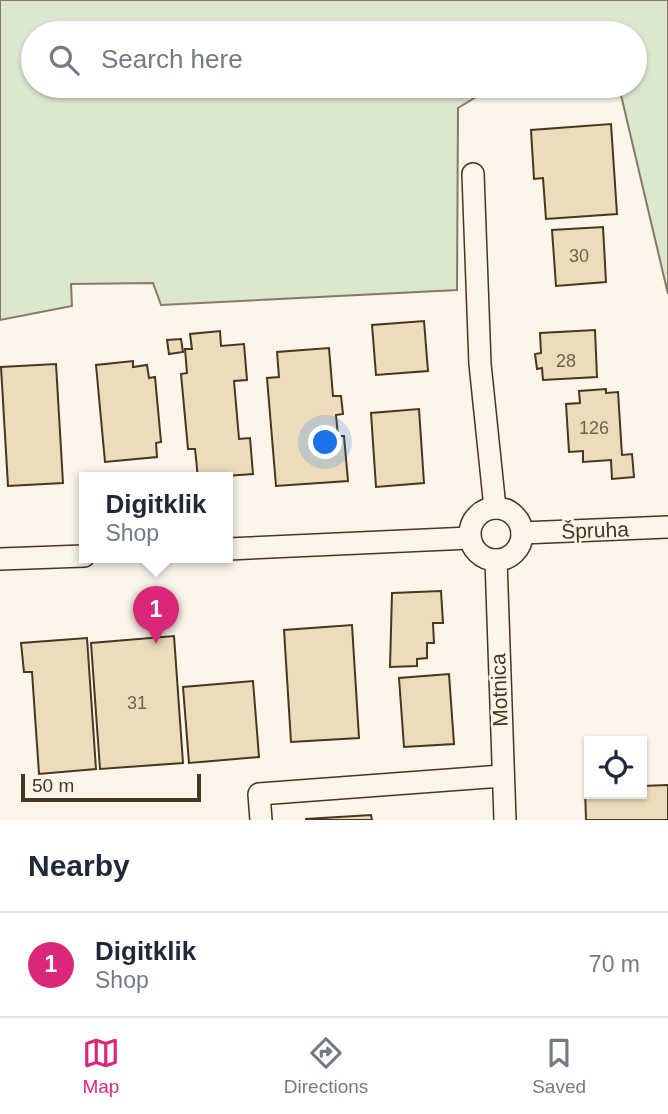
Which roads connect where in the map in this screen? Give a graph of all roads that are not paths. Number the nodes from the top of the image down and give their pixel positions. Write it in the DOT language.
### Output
graph roads {
  1 [pos="473,174"];
  2 [pos="495,508"];
  3 [pos="668,527"];
  4 [pos="522,533"];
  5 [pos="470,538"];
  6 [pos="233,549"];
  7 [pos="79,556"];
  8 [pos="0,559"];
  9 [pos="496,560"];
  10 [pos="502,776"];
  11 [pos="261,820"];
  12 [pos="505,820"];
  1 -- 2 [label="street"];
  2 -- 4 [label="street"];
  2 -- 5 [label="street"];
  3 -- 4 [label="street, Špruha"];
  4 -- 9 [label="street"];
  5 -- 6 [label="street"];
  5 -- 9 [label="street"];
  7 -- 8 [label="street"];
  9 -- 10 [label="street, Motnica"];
  10 -- 11 [label="street"];
  10 -- 12 [label="street, Motnica"];
}
